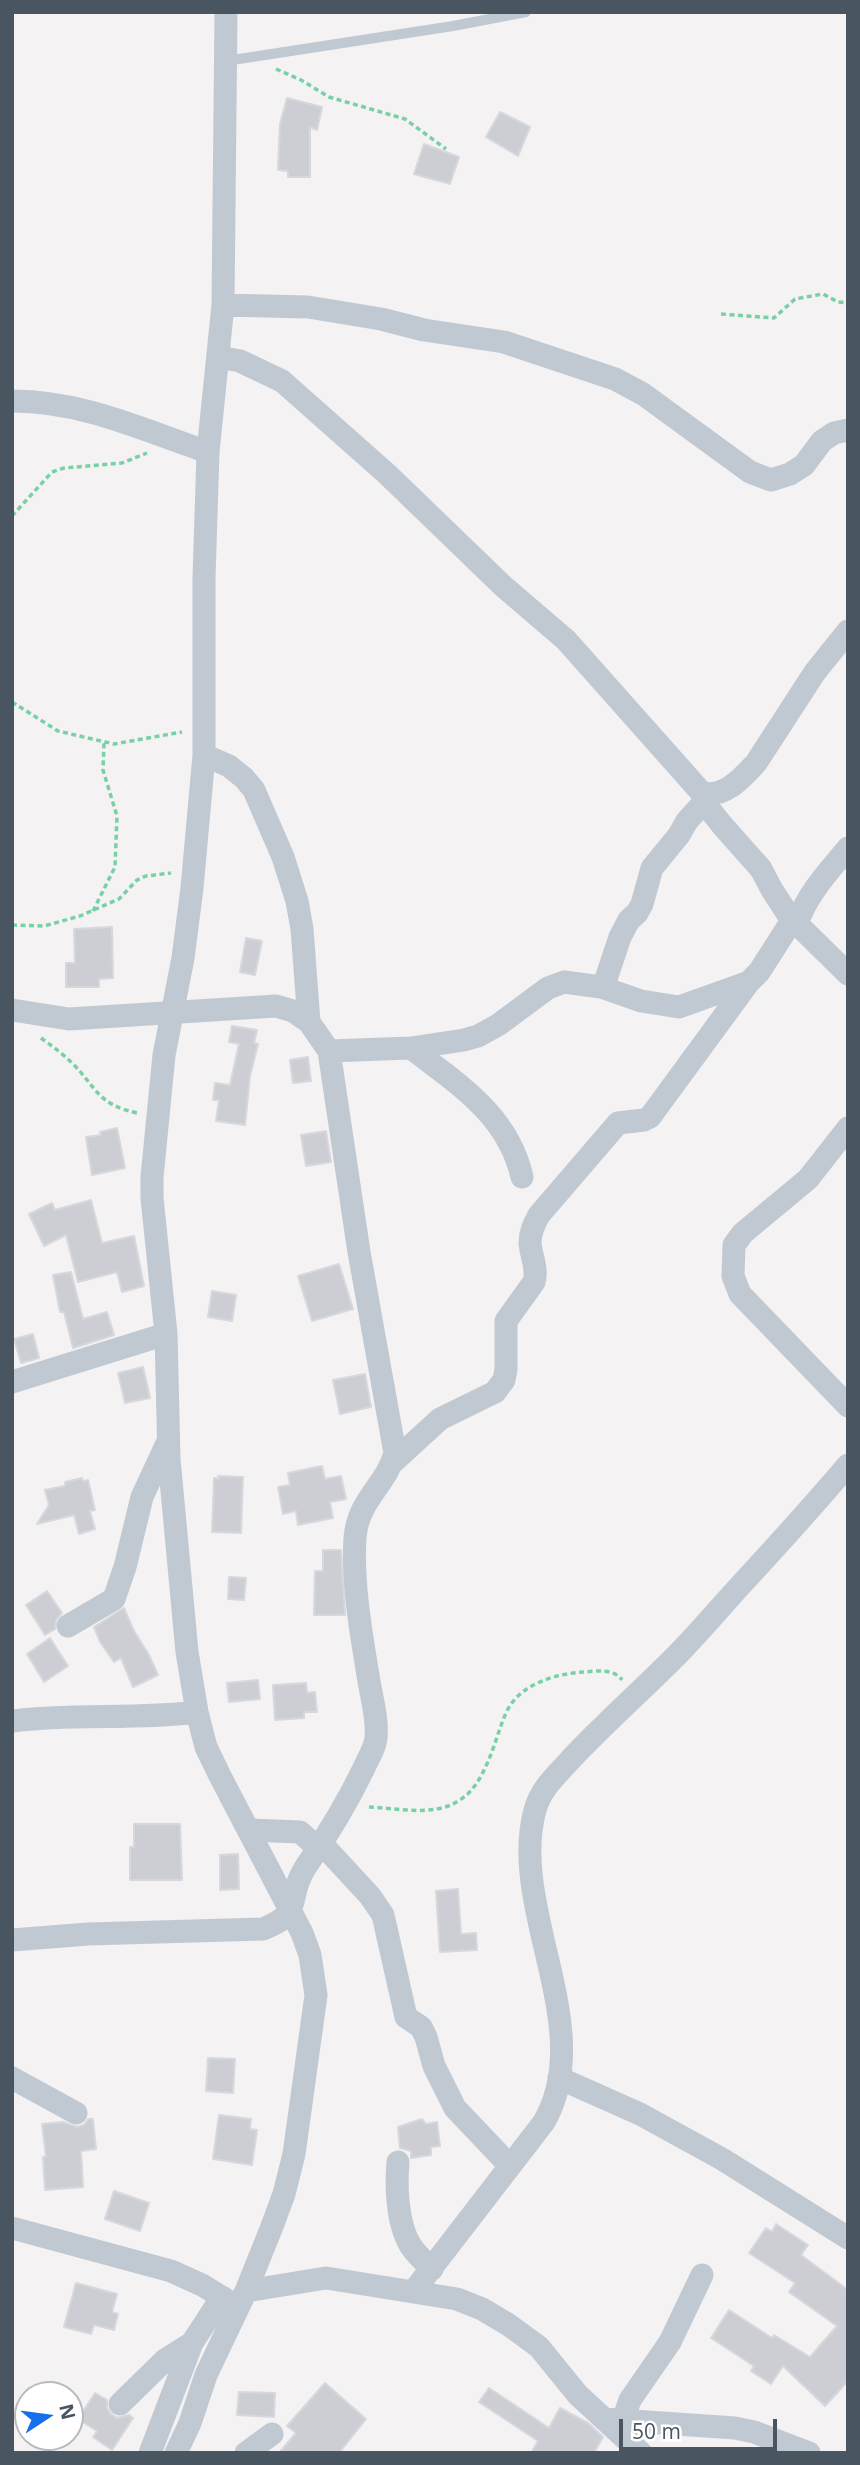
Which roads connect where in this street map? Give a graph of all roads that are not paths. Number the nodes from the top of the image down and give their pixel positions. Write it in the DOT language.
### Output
graph roads {
  1 [pos="226,12"];
  2 [pos="526,12"];
  3 [pos="237,59"];
  4 [pos="223,305"];
  5 [pos="219,358"];
  6 [pos="12,401"];
  7 [pos="848,430"];
  8 [pos="208,452"];
  9 [pos="848,631"];
  10 [pos="204,755"];
  11 [pos="703,796"];
  12 [pos="848,848"];
  13 [pos="795,921"];
  14 [pos="848,974"];
  15 [pos="749,982"];
  16 [pos="601,987"];
  17 [pos="12,1010"];
  18 [pos="172,1013"];
  19 [pos="309,1022"];
  20 [pos="411,1048"];
  21 [pos="329,1051"];
  22 [pos="848,1128"];
  23 [pos="522,1177"];
  24 [pos="166,1334"];
  25 [pos="12,1382"];
  26 [pos="848,1406"];
  27 [pos="169,1438"];
  28 [pos="392,1464"];
  29 [pos="848,1465"];
  30 [pos="68,1626"];
  31 [pos="197,1712"];
  32 [pos="12,1721"];
  33 [pos="249,1830"];
  34 [pos="321,1847"];
  35 [pos="290,1912"];
  36 [pos="12,1940"];
  37 [pos="12,2078"];
  38 [pos="559,2078"];
  39 [pos="76,2113"];
  40 [pos="398,2162"];
  41 [pos="510,2166"];
  42 [pos="12,2228"];
  43 [pos="848,2238"];
  44 [pos="432,2269"];
  45 [pos="702,2275"];
  46 [pos="413,2292"];
  47 [pos="235,2298"];
  48 [pos="192,2343"];
  49 [pos="120,2404"];
  50 [pos="613,2419"];
  51 [pos="272,2434"];
  52 [pos="150,2453"];
  53 [pos="176,2453"];
  54 [pos="246,2453"];
  55 [pos="641,2453"];
  56 [pos="809,2453"];
  1 -- 3 [label="street"];
  2 -- 3 [label="lane"];
  3 -- 4 [label="street"];
  4 -- 5 [label="street"];
  4 -- 7 [label="street"];
  5 -- 8 [label="street"];
  5 -- 11 [label="street"];
  6 -- 8 [label="street"];
  8 -- 10 [label="street"];
  9 -- 11 [label="street"];
  10 -- 18 [label="street"];
  10 -- 19 [label="street"];
  11 -- 13 [label="street"];
  11 -- 16 [label="street"];
  12 -- 13 [label="street"];
  13 -- 14 [label="street"];
  13 -- 15 [label="street"];
  15 -- 16 [label="street"];
  15 -- 28 [label="street"];
  16 -- 20 [label="street"];
  17 -- 18 [label="street"];
  18 -- 19 [label="street"];
  18 -- 24 [label="street"];
  19 -- 21 [label="street"];
  20 -- 21 [label="street"];
  20 -- 23 [label="street"];
  21 -- 28 [label="street"];
  22 -- 26 [label="street"];
  24 -- 25 [label="street"];
  24 -- 27 [label="street"];
  27 -- 30 [label="street"];
  27 -- 31 [label="street"];
  28 -- 34 [label="street"];
  29 -- 38 [label="street"];
  31 -- 32 [label="street"];
  31 -- 33 [label="street"];
  33 -- 34 [label="street"];
  33 -- 35 [label="street"];
  34 -- 35 [label="street"];
  34 -- 41 [label="street"];
  35 -- 36 [label="street"];
  35 -- 47 [label="street"];
  37 -- 39 [label="street"];
  38 -- 41 [label="street"];
  38 -- 43 [label="street"];
  40 -- 44 [label="street"];
  41 -- 44 [label="street"];
  42 -- 47 [label="street"];
  44 -- 46 [label="street"];
  45 -- 50 [label="street"];
  46 -- 47 [label="street"];
  46 -- 50 [label="street"];
  47 -- 48 [label="street"];
  47 -- 53 [label="street"];
  48 -- 49 [label="street"];
  48 -- 52 [label="street"];
  50 -- 55 [label="street"];
  50 -- 56 [label="street"];
  51 -- 54 [label="street"];
}
